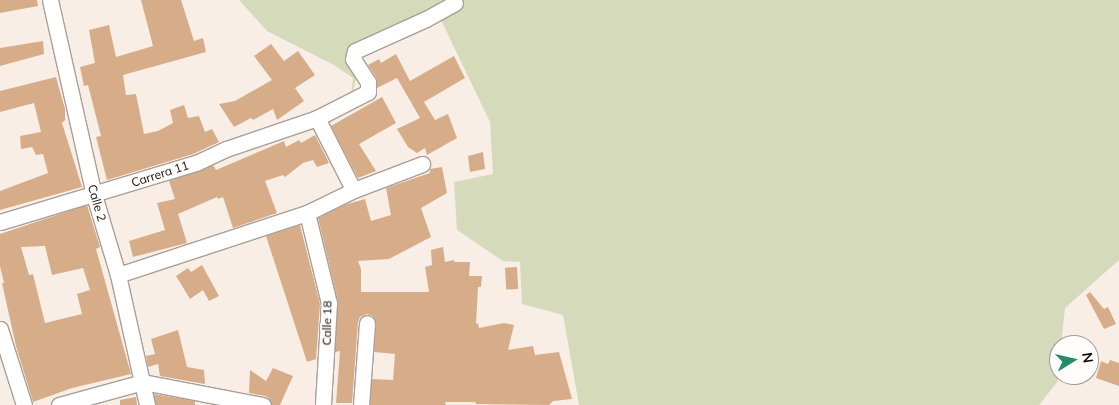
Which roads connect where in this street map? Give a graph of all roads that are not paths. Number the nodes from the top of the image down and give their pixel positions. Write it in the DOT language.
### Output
graph roads {
  1 [pos="50,0"];
  2 [pos="455,3"];
  3 [pos="317,118"];
  4 [pos="422,164"];
  5 [pos="350,183"];
  6 [pos="94,195"];
  7 [pos="307,213"];
  8 [pos="0,222"];
  9 [pos="118,275"];
  10 [pos="367,323"];
  11 [pos="0,329"];
  12 [pos="143,382"];
  13 [pos="24,405"];
  14 [pos="60,405"];
  15 [pos="147,405"];
  16 [pos="263,405"];
  17 [pos="323,405"];
  18 [pos="361,405"];
  1 -- 6 [label="street, Calle 2"];
  2 -- 3 [label="street, Carrera 11"];
  3 -- 5 [label="street"];
  3 -- 6 [label="street, Carrera 11"];
  4 -- 7 [label="street"];
  6 -- 8 [label="street, Carrera 11"];
  6 -- 9 [label="street, Calle 2"];
  7 -- 9 [label="street"];
  7 -- 17 [label="street, Calle 18"];
  9 -- 12 [label="street, Calle 2"];
  10 -- 18 [label="street"];
  11 -- 13 [label="street"];
  12 -- 14 [label="street"];
  12 -- 15 [label="street, Calle 2"];
  12 -- 16 [label="street"];
}
